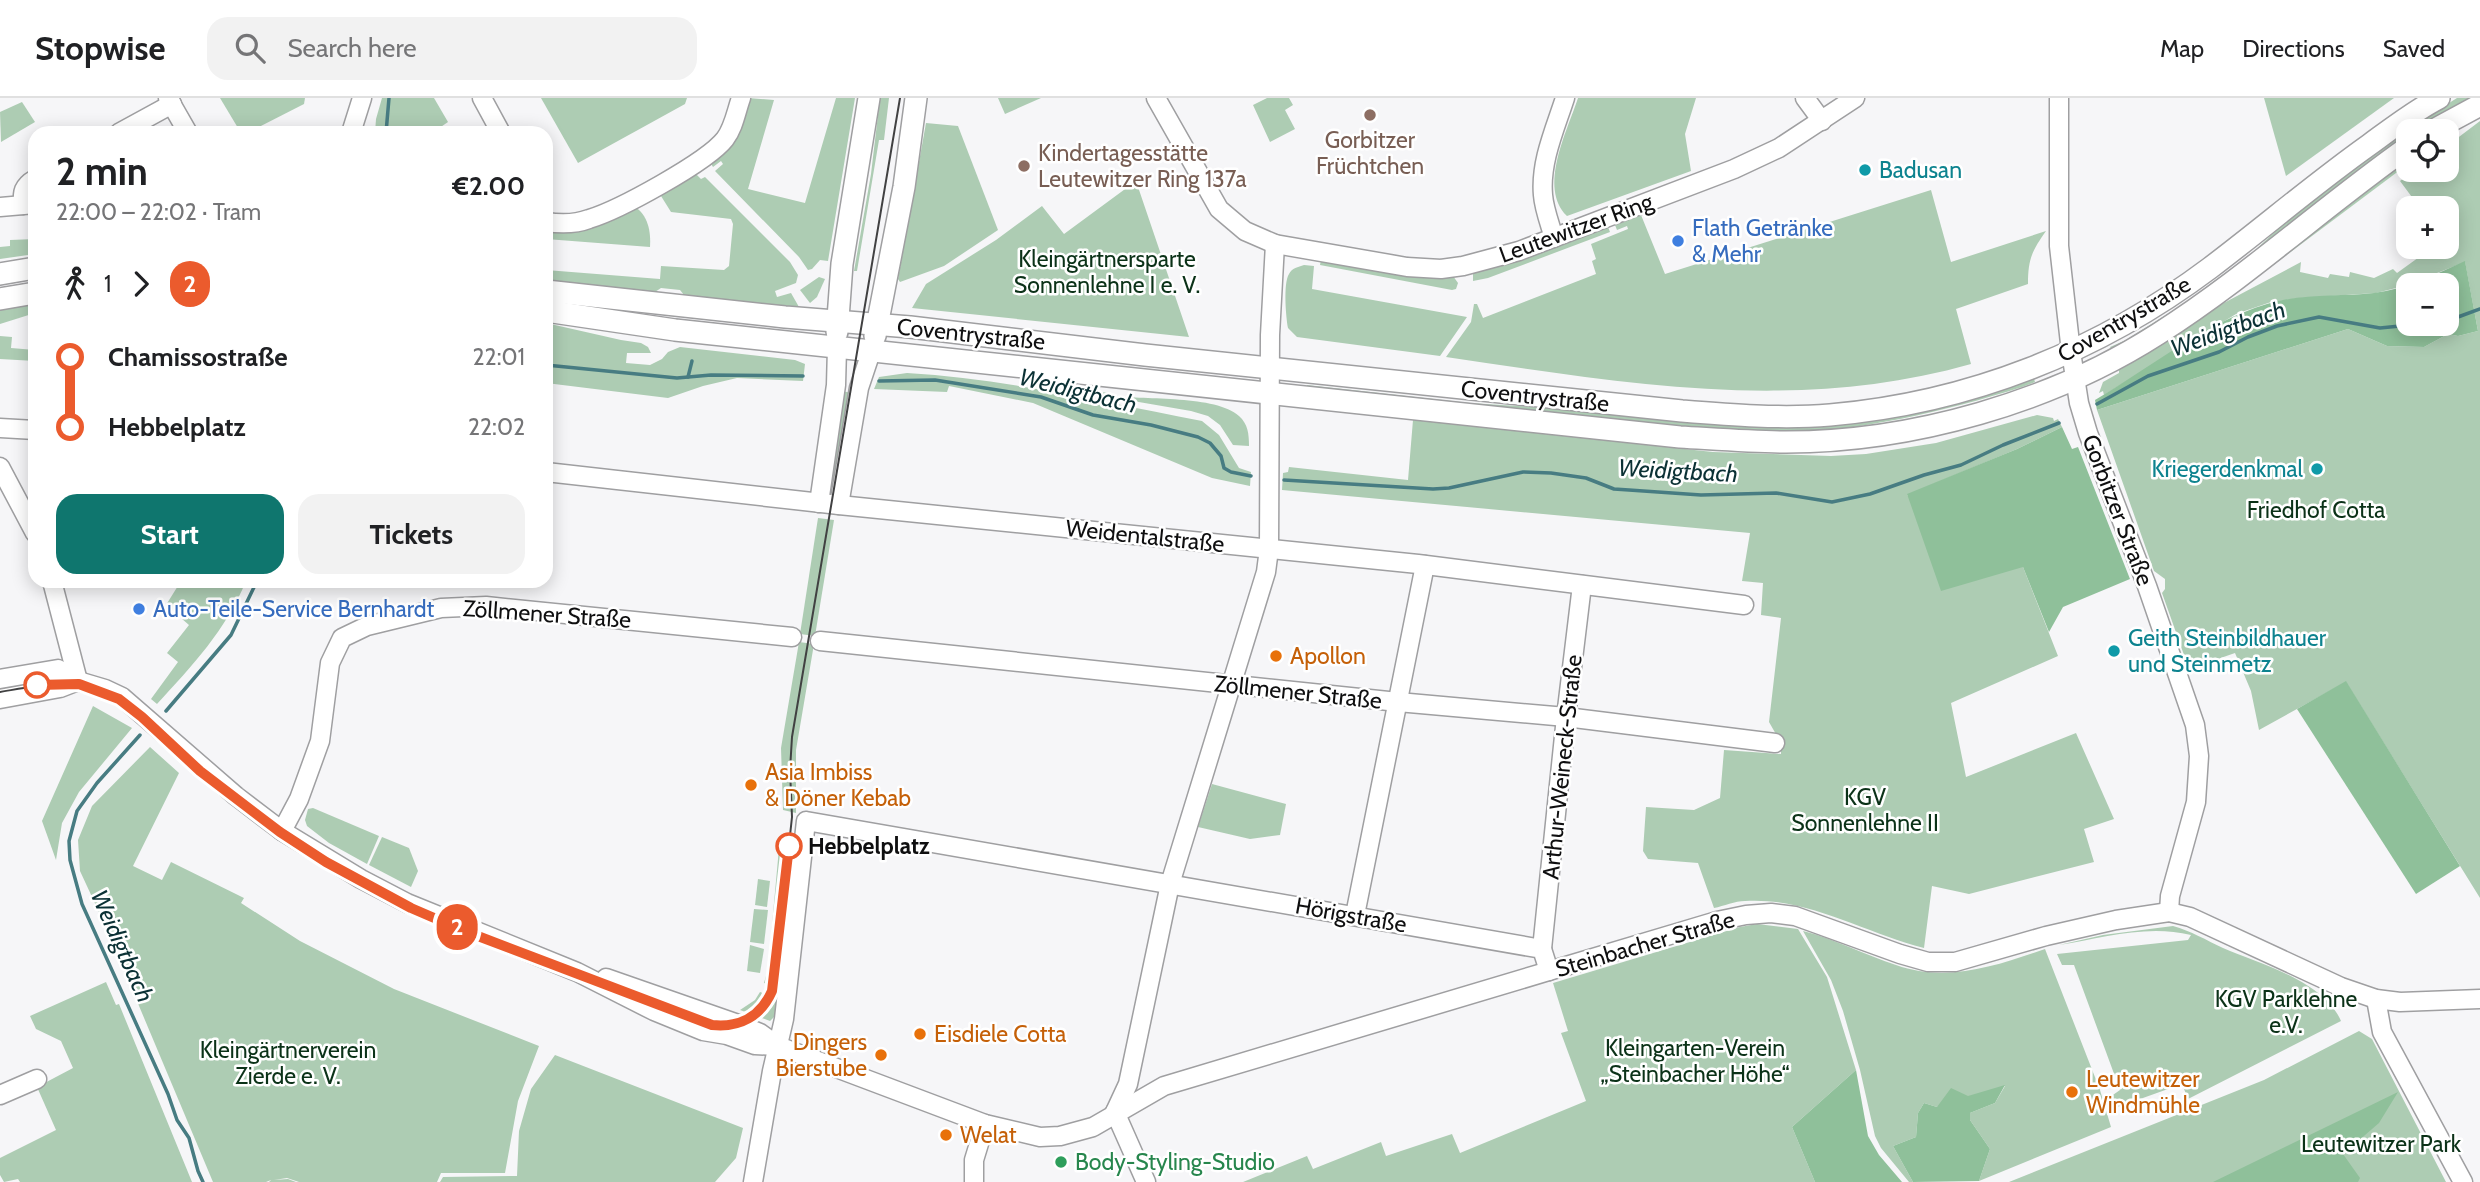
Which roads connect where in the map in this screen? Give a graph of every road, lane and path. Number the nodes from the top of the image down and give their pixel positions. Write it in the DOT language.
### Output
graph roads {
  1 [pos="362,98"];
  2 [pos="482,98"];
  3 [pos="740,98"];
  4 [pos="869,98"];
  5 [pos="916,98"];
  6 [pos="1156,98"];
  7 [pos="1565,98"];
  8 [pos="1805,98"];
  9 [pos="1855,98"];
  10 [pos="2059,98"];
  11 [pos="2439,98"];
  12 [pos="170,101"];
  13 [pos="2480,105"];
  14 [pos="2454,119"];
  15 [pos="1822,121"];
  16 [pos="131,126"];
  17 [pos="184,126"];
  18 [pos="353,126"];
  19 [pos="497,126"];
  20 [pos="2396,156"];
  21 [pos="28,183"];
  22 [pos="28,203"];
  23 [pos="28,205"];
  24 [pos="0,207"];
  25 [pos="553,223"];
  26 [pos="1554,238"];
  27 [pos="1275,244"];
  28 [pos="28,269"];
  29 [pos="0,274"];
  30 [pos="553,292"];
  31 [pos="28,294"];
  32 [pos="0,299"];
  33 [pos="553,312"];
  34 [pos="838,320"];
  35 [pos="878,324"];
  36 [pos="836,348"];
  37 [pos="871,352"];
  38 [pos="2071,352"];
  39 [pos="1269,368"];
  40 [pos="2075,377"];
  41 [pos="1269,393"];
  42 [pos="0,428"];
  43 [pos="28,430"];
  44 [pos="0,467"];
  45 [pos="553,473"];
  46 [pos="819,503"];
  47 [pos="839,505"];
  48 [pos="28,520"];
  49 [pos="1269,549"];
  50 [pos="1425,565"];
  51 [pos="1583,585"];
  52 [pos="54,588"];
  53 [pos="1744,605"];
  54 [pos="792,637"];
  55 [pos="821,641"];
  56 [pos="0,679"];
  57 [pos="78,681"];
  58 [pos="1233,685"];
  59 [pos="0,699"];
  60 [pos="1398,702"];
  61 [pos="1566,717"];
  62 [pos="1775,743"];
  63 [pos="282,831"];
  64 [pos="1170,884"];
  65 [pos="2169,912"];
  66 [pos="1355,915"];
  67 [pos="1542,949"];
  68 [pos="1549,971"];
  69 [pos="2376,999"];
  70 [pos="2480,999"];
  71 [pos="778,1046"];
  72 [pos="37,1079"];
  73 [pos="0,1095"];
  74 [pos="1115,1112"];
  75 [pos="985,1124"];
  76 [pos="753,1182"];
  77 [pos="974,1182"];
  78 [pos="1146,1182"];
  79 [pos="2463,1182"];
  1 -- 18 [label="street"];
  2 -- 19 [label="street"];
  3 -- 25 [label="street"];
  4 -- 34 [label="main road"];
  5 -- 35 [label="main road"];
  6 -- 27 [label="street, Leutewitzer Ring"];
  7 -- 26 [label="street"];
  8 -- 15 [label="street"];
  9 -- 15 [label="street, Leutewitzer Ring"];
  10 -- 38 [label="street, Gorbitzer Straße"];
  11 -- 38 [label="main road, Coventrystraße"];
  12 -- 16 [label="street"];
  12 -- 17 [label="street"];
  13 -- 14 [label="main road"];
  15 -- 26 [label="street, Leutewitzer Ring"];
  20 -- 40 [label="main road, Coventrystraße"];
  21 -- 22 [label="street"];
  23 -- 24 [label="street"];
  26 -- 27 [label="street, Leutewitzer Ring"];
  27 -- 39 [label="street"];
  28 -- 29 [label="main road"];
  30 -- 34 [label="main road, Coventrystraße"];
  31 -- 32 [label="main road"];
  33 -- 36 [label="main road, Coventrystraße"];
  34 -- 35 [label="main road, Coventrystraße"];
  34 -- 36 [label="main road"];
  35 -- 37 [label="main road"];
  35 -- 39 [label="main road, Coventrystraße"];
  36 -- 37 [label="main road, Coventrystraße"];
  36 -- 46 [label="street"];
  37 -- 41 [label="main road, Coventrystraße"];
  37 -- 47 [label="street"];
  38 -- 39 [label="main road, Coventrystraße"];
  38 -- 40 [label="street, Gorbitzer Straße"];
  39 -- 41 [label="street"];
  40 -- 41 [label="main road, Coventrystraße"];
  40 -- 65 [label="street, Gorbitzer Straße"];
  41 -- 49 [label="street"];
  42 -- 43 [label="street"];
  44 -- 48 [label="street"];
  45 -- 46 [label="street, Weidentalstraße"];
  46 -- 47 [label="street, Weidentalstraße"];
  47 -- 49 [label="street, Weidentalstraße"];
  49 -- 50 [label="street, Weidentalstraße"];
  49 -- 58 [label="street"];
  50 -- 51 [label="street, Weidentalstraße"];
  50 -- 60 [label="street"];
  51 -- 53 [label="street, Weidentalstraße"];
  51 -- 61 [label="street, Arthur-Weineck-Straße"];
  52 -- 57 [label="street"];
  54 -- 63 [label="street, Zöllmener Straße"];
  55 -- 58 [label="street, Zöllmener Straße"];
  56 -- 57 [label="street"];
  57 -- 59 [label="street"];
  57 -- 63 [label="street"];
  58 -- 60 [label="street, Zöllmener Straße"];
  58 -- 64 [label="street"];
  60 -- 61 [label="street, Zöllmener Straße"];
  60 -- 66 [label="street"];
  61 -- 62 [label="street, Zöllmener Straße"];
  61 -- 67 [label="street, Arthur-Weineck-Straße"];
  63 -- 71 [label="street"];
  64 -- 66 [label="street, Hörigstraße"];
  64 -- 71 [label="street, Hörigstraße"];
  64 -- 74 [label="street"];
  65 -- 68 [label="street, Steinbacher Straße"];
  65 -- 69 [label="street, Steinbacher Straße"];
  66 -- 67 [label="street, Hörigstraße"];
  67 -- 68 [label="street"];
  68 -- 74 [label="street, Steinbacher Straße"];
  69 -- 70 [label="street, Steinbacher Straße"];
  69 -- 79 [label="street"];
  71 -- 75 [label="street, Steinbacher Straße"];
  71 -- 76 [label="street"];
  72 -- 73 [label="street"];
  74 -- 75 [label="street, Steinbacher Straße"];
  74 -- 78 [label="street"];
  75 -- 77 [label="street"];
}
